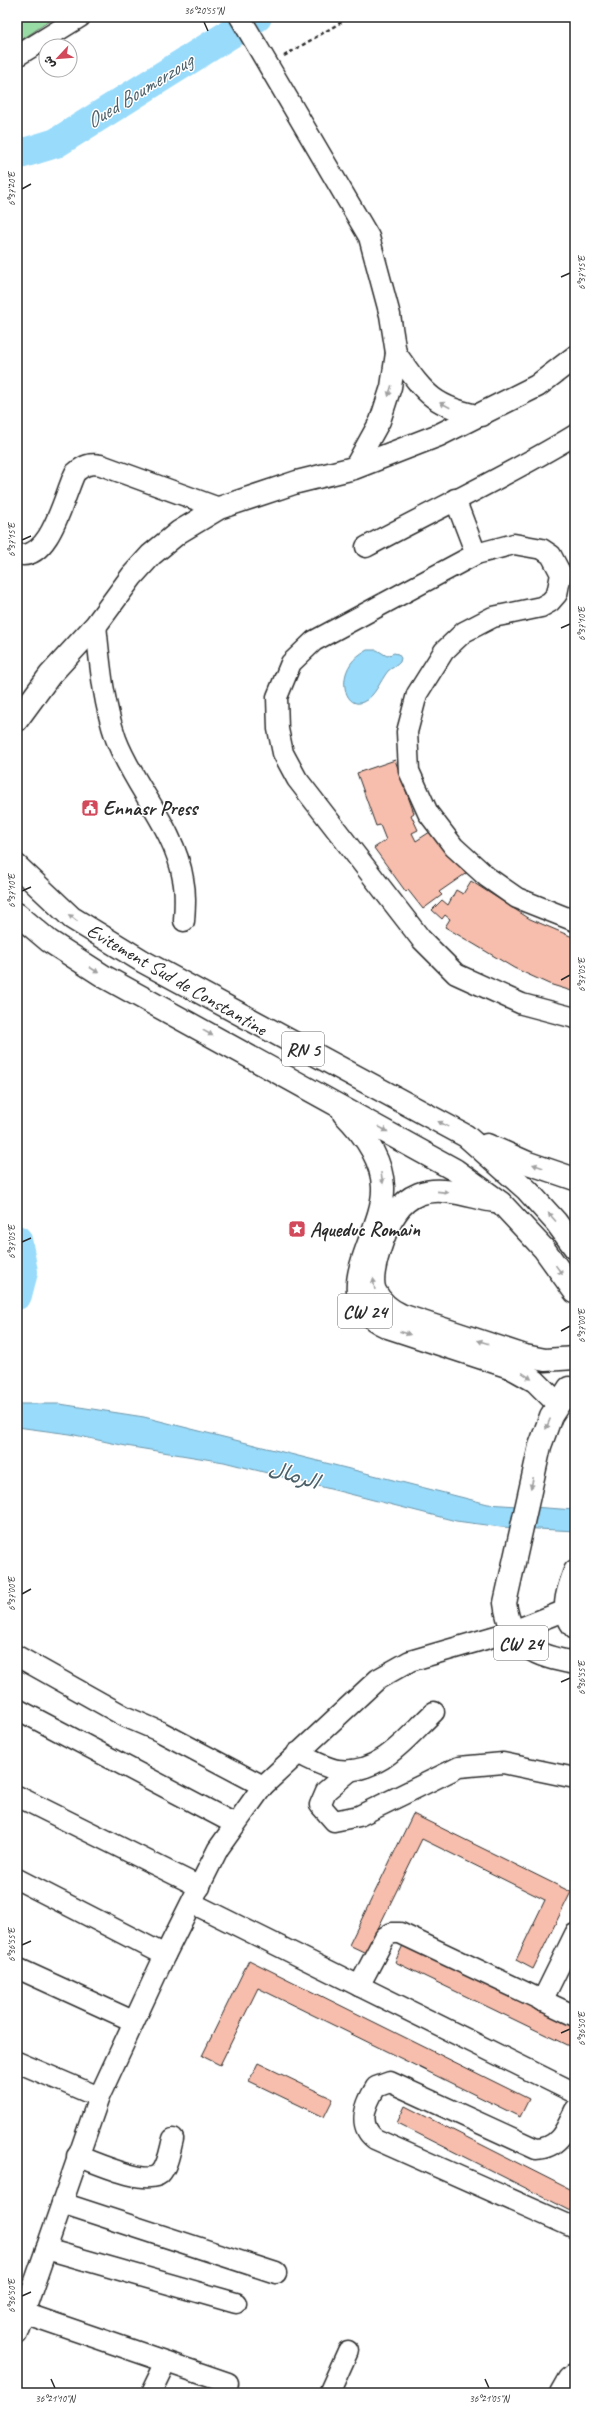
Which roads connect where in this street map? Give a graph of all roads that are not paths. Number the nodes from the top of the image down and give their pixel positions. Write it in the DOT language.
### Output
graph roads {
  1 [pos="80,17"];
  2 [pos="240,17"];
  3 [pos="17,56"];
  4 [pos="396,353"];
  5 [pos="575,356"];
  6 [pos="482,416"];
  7 [pos="575,435"];
  8 [pos="354,468"];
  9 [pos="455,499"];
  10 [pos="219,508"];
  11 [pos="366,547"];
  12 [pos="17,554"];
  13 [pos="476,554"];
  14 [pos="566,562"];
  15 [pos="96,625"];
  16 [pos="50,675"];
  17 [pos="17,702"];
  18 [pos="17,720"];
  19 [pos="17,866"];
  20 [pos="17,914"];
  21 [pos="184,921"];
  22 [pos="575,921"];
  23 [pos="575,1018"];
  24 [pos="330,1100"];
  25 [pos="466,1136"];
  26 [pos="575,1179"];
  27 [pos="501,1203"];
  28 [pos="575,1248"];
  29 [pos="575,1292"];
  30 [pos="575,1358"];
  31 [pos="575,1381"];
  32 [pos="568,1398"];
  33 [pos="572,1580"];
  34 [pos="570,1619"];
  35 [pos="513,1631"];
  36 [pos="17,1656"];
  37 [pos="575,1663"];
  38 [pos="17,1709"];
  39 [pos="434,1712"];
  40 [pos="297,1753"];
  41 [pos="351,1770"];
  42 [pos="575,1778"];
  43 [pos="263,1786"];
  44 [pos="17,1796"];
  45 [pos="235,1824"];
  46 [pos="17,1879"];
  47 [pos="196,1895"];
  48 [pos="575,1934"];
  49 [pos="165,1955"];
  50 [pos="17,1968"];
  51 [pos="359,1986"];
  52 [pos="542,2001"];
  53 [pos="575,2016"];
  54 [pos="133,2021"];
  55 [pos="17,2062"];
  56 [pos="575,2093"];
  57 [pos="98,2097"];
  58 [pos="575,2110"];
  59 [pos="173,2139"];
  60 [pos="77,2156"];
  61 [pos="62,2203"];
  62 [pos="575,2228"];
  63 [pos="46,2249"];
  64 [pos="276,2273"];
  65 [pos="236,2302"];
  66 [pos="24,2313"];
  67 [pos="17,2333"];
  68 [pos="348,2351"];
  69 [pos="166,2362"];
  70 [pos="575,2374"];
  71 [pos="228,2384"];
  72 [pos="151,2393"];
  73 [pos="328,2393"];
  74 [pos="561,2393"];
  1 -- 3 [label="street"];
  2 -- 4 [label="street"];
  6 -- 4 [label="street, one-way"];
  4 -- 8 [label="street, one-way"];
  5 -- 6 [label="main road"];
  6 -- 8 [label="main road"];
  7 -- 9 [label="street"];
  8 -- 10 [label="main road"];
  9 -- 11 [label="street"];
  9 -- 13 [label="street"];
  10 -- 12 [label="street"];
  10 -- 15 [label="main road"];
  13 -- 14 [label="street"];
  13 -- 23 [label="street"];
  14 -- 22 [label="street"];
  15 -- 16 [label="main road"];
  15 -- 21 [label="street"];
  16 -- 17 [label="main road"];
  16 -- 18 [label="main road"];
  25 -- 19 [label="main road, Evitement Sud de Constantine / RN 5, one-way"];
  20 -- 24 [label="main road, Evitement Sud de Constantine / RN 5, one-way"];
  24 -- 27 [label="main road, Evitement Sud de Constantine / RN 5, one-way"];
  24 -- 32 [label="main road, CW 24, one-way"];
  26 -- 25 [label="main road, one-way"];
  28 -- 25 [label="main road, Evitement Sud de Constantine / RN 5, one-way"];
  27 -- 29 [label="main road, Evitement Sud de Constantine / RN 5, one-way"];
  30 -- 27 [label="main road, CW 24, one-way"];
  31 -- 32 [label="main road, CW 24"];
  32 -- 35 [label="main road, CW 24, one-way"];
  33 -- 34 [label="main road, CW 24"];
  34 -- 35 [label="street"];
  35 -- 37 [label="main road, CW 24"];
  35 -- 40 [label="street"];
  36 -- 43 [label="street"];
  38 -- 45 [label="street"];
  39 -- 41 [label="street"];
  40 -- 41 [label="street"];
  40 -- 43 [label="street"];
  41 -- 42 [label="street"];
  43 -- 45 [label="street"];
  44 -- 47 [label="street"];
  45 -- 47 [label="street"];
  46 -- 49 [label="street"];
  47 -- 49 [label="street"];
  47 -- 51 [label="street"];
  48 -- 52 [label="street"];
  49 -- 54 [label="street"];
  50 -- 54 [label="street"];
  51 -- 52 [label="street"];
  51 -- 56 [label="street"];
  52 -- 53 [label="street"];
  54 -- 57 [label="street"];
  55 -- 57 [label="street"];
  57 -- 60 [label="street"];
  58 -- 62 [label="street"];
  59 -- 60 [label="street"];
  60 -- 61 [label="street"];
  61 -- 63 [label="street"];
  61 -- 64 [label="street"];
  63 -- 65 [label="street"];
  63 -- 66 [label="street"];
  66 -- 67 [label="street"];
  66 -- 69 [label="street"];
  68 -- 73 [label="street"];
  69 -- 71 [label="street"];
  69 -- 72 [label="street"];
  70 -- 74 [label="main road"];
}
